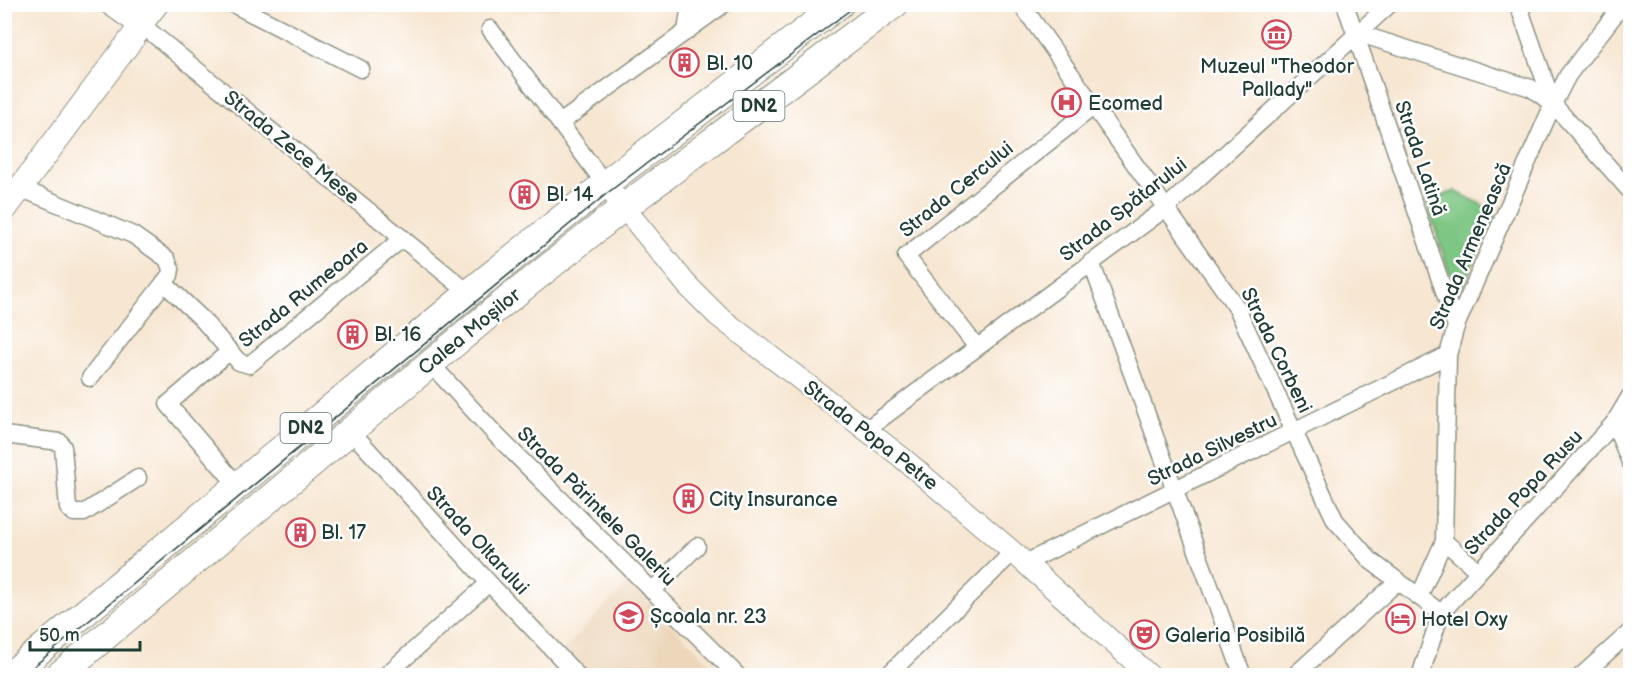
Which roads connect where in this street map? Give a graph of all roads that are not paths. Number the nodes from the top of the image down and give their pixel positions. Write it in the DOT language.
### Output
graph roads {
  1 [pos="112,4"];
  2 [pos="158,4"];
  3 [pos="233,4"];
  4 [pos="690,4"];
  5 [pos="724,4"];
  6 [pos="840,4"];
  7 [pos="895,4"];
  8 [pos="1021,4"];
  9 [pos="1345,4"];
  10 [pos="1390,4"];
  11 [pos="1518,4"];
  12 [pos="1623,4"];
  13 [pos="1630,9"];
  14 [pos="142,25"];
  15 [pos="490,29"];
  16 [pos="686,32"];
  17 [pos="1357,33"];
  18 [pos="361,69"];
  19 [pos="1552,104"];
  20 [pos="1094,106"];
  21 [pos="560,123"];
  22 [pos="605,184"];
  23 [pos="20,188"];
  24 [pos="1630,191"];
  25 [pos="1167,207"];
  26 [pos="623,208"];
  27 [pos="4,210"];
  28 [pos="403,238"];
  29 [pos="1091,261"];
  30 [pos="164,283"];
  31 [pos="469,293"];
  32 [pos="1456,326"];
  33 [pos="976,346"];
  34 [pos="230,351"];
  35 [pos="1448,355"];
  36 [pos="430,363"];
  37 [pos="90,378"];
  38 [pos="1630,396"];
  39 [pos="1614,423"];
  40 [pos="867,429"];
  41 [pos="350,430"];
  42 [pos="1294,432"];
  43 [pos="4,435"];
  44 [pos="1630,462"];
  45 [pos="138,478"];
  46 [pos="237,485"];
  47 [pos="1176,490"];
  48 [pos="1444,541"];
  49 [pos="697,546"];
  50 [pos="1019,557"];
  51 [pos="1478,571"];
  52 [pos="1397,582"];
  53 [pos="489,584"];
  54 [pos="652,591"];
  55 [pos="1419,597"];
  56 [pos="1441,613"];
  57 [pos="1630,632"];
  58 [pos="9,675"];
  59 [pos="58,675"];
  60 [pos="385,675"];
  61 [pos="578,675"];
  62 [pos="738,675"];
  63 [pos="888,675"];
  64 [pos="1150,675"];
  65 [pos="1243,675"];
  66 [pos="1294,675"];
  67 [pos="1420,675"];
  68 [pos="1581,675"];
  1 -- 14 [label="main road, Strada Zece Mese"];
  2 -- 14 [label="street"];
  3 -- 18 [label="street"];
  4 -- 16 [label="street"];
  5 -- 16 [label="street"];
  6 -- 22 [label="main road, Calea Moșilor / DN2"];
  7 -- 26 [label="main road, Calea Moșilor / DN2"];
  8 -- 20 [label="street, Strada Corbeni"];
  9 -- 17 [label="street, Strada Latină"];
  10 -- 17 [label="street, Strada Spătarului"];
  11 -- 19 [label="street"];
  12 -- 13 [label="street"];
  12 -- 19 [label="street, Strada Armenească"];
  14 -- 23 [label="main road"];
  14 -- 28 [label="street, Strada Zece Mese"];
  15 -- 21 [label="street"];
  16 -- 21 [label="street"];
  17 -- 19 [label="street"];
  17 -- 25 [label="street, Strada Spătarului"];
  17 -- 32 [label="street, Strada Latină"];
  19 -- 24 [label="street"];
  19 -- 32 [label="street, Strada Armenească"];
  20 -- 25 [label="street, Strada Corbeni"];
  20 -- 33 [label="street, Strada Cercului"];
  21 -- 22 [label="street"];
  22 -- 26 [label="street, Strada Popa Petre"];
  22 -- 31 [label="main road, Calea Moșilor / DN2"];
  23 -- 27 [label="main road"];
  23 -- 30 [label="street"];
  25 -- 29 [label="street, Strada Spătarului"];
  25 -- 42 [label="street, Strada Corbeni"];
  26 -- 36 [label="main road, Calea Moșilor / DN2"];
  26 -- 40 [label="street, Strada Popa Petre"];
  28 -- 31 [label="street, Strada Zece Mese"];
  28 -- 34 [label="street, Strada Rumeoara"];
  29 -- 33 [label="street, Strada Spătarului"];
  29 -- 47 [label="street"];
  30 -- 34 [label="street, Strada Rumeoara"];
  30 -- 37 [label="street"];
  31 -- 46 [label="main road, Calea Moșilor / DN2"];
  32 -- 35 [label="street, Strada Armenească"];
  33 -- 40 [label="street, Strada Spătarului"];
  34 -- 46 [label="street, Strada Rumeoara"];
  35 -- 42 [label="street, Strada Silvestru"];
  35 -- 48 [label="street, Strada Armenească"];
  36 -- 41 [label="main road, Calea Moșilor / DN2"];
  36 -- 54 [label="street, Strada Părintele Galeriu"];
  38 -- 39 [label="street, Strada Popa Rusu"];
  39 -- 44 [label="street"];
  39 -- 51 [label="street, Strada Popa Rusu"];
  40 -- 50 [label="street, Strada Popa Petre"];
  41 -- 53 [label="street, Strada Oltarului"];
  41 -- 59 [label="main road, Calea Moșilor / DN2"];
  42 -- 47 [label="street, Strada Silvestru"];
  42 -- 52 [label="street, Strada Corbeni"];
  43 -- 45 [label="street"];
  46 -- 58 [label="main road, Calea Moșilor / DN2"];
  47 -- 50 [label="street, Strada Silvestru"];
  47 -- 65 [label="street"];
  48 -- 51 [label="street"];
  48 -- 55 [label="street, Strada Armenească"];
  49 -- 54 [label="street"];
  50 -- 63 [label="street, Strada Silvestru"];
  50 -- 64 [label="street, Strada Popa Petre"];
  51 -- 56 [label="street, Strada Popa Rusu"];
  52 -- 55 [label="street, Strada Corbeni"];
  52 -- 66 [label="street"];
  53 -- 60 [label="street"];
  53 -- 61 [label="street, Strada Oltarului"];
  54 -- 62 [label="street, Strada Părintele Galeriu"];
  55 -- 56 [label="street, Strada Corbeni"];
  56 -- 67 [label="street"];
  57 -- 68 [label="street"];
}
